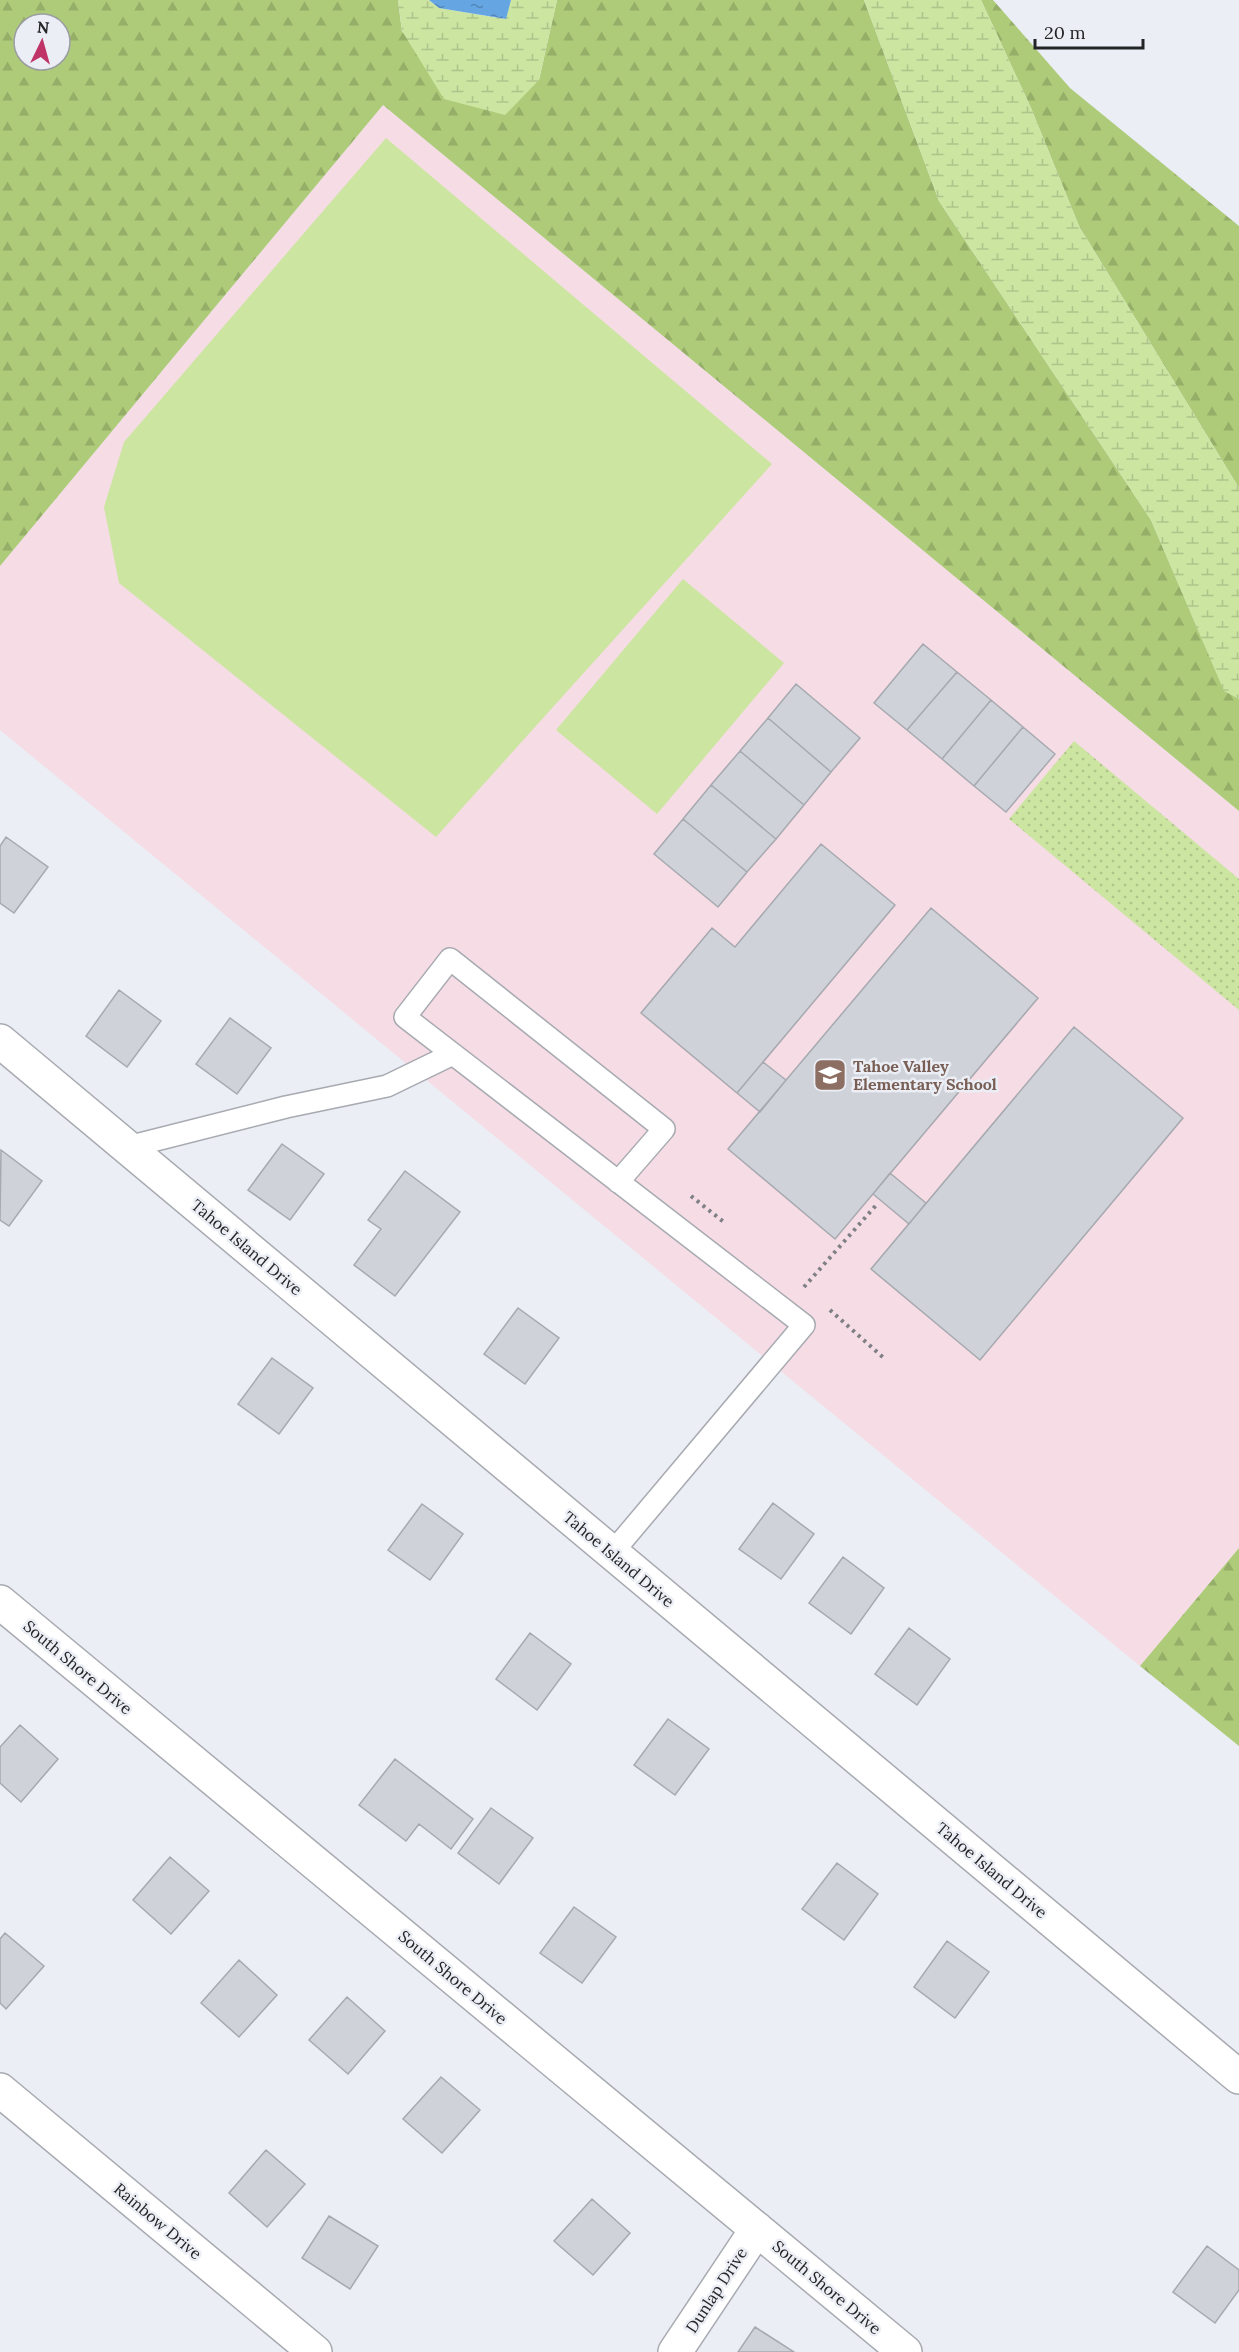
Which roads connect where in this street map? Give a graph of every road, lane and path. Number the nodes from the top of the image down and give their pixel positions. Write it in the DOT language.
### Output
graph roads {
  1 [pos="0,1041"];
  2 [pos="453,1054"];
  3 [pos="128,1147"];
  4 [pos="618,1182"];
  5 [pos="878,1203"];
  6 [pos="804,1287"];
  7 [pos="612,1553"];
  8 [pos="0,1602"];
  9 [pos="1239,2077"];
  10 [pos="0,2090"];
  11 [pos="757,2229"];
  12 [pos="315,2352"];
  13 [pos="675,2352"];
  14 [pos="905,2352"];
  1 -- 3 [label="street, Tahoe Island Drive"];
  2 -- 3 [label="lane"];
  2 -- 4 [label="lane"];
  2 -- 4 [label="lane"];
  3 -- 7 [label="street, Tahoe Island Drive"];
  4 -- 7 [label="lane"];
  5 -- 6 [label="path"];
  7 -- 9 [label="street, Tahoe Island Drive"];
  8 -- 11 [label="street, South Shore Drive"];
  10 -- 12 [label="street, Rainbow Drive"];
  11 -- 13 [label="street, Dunlap Drive"];
  11 -- 14 [label="street, South Shore Drive"];
}
